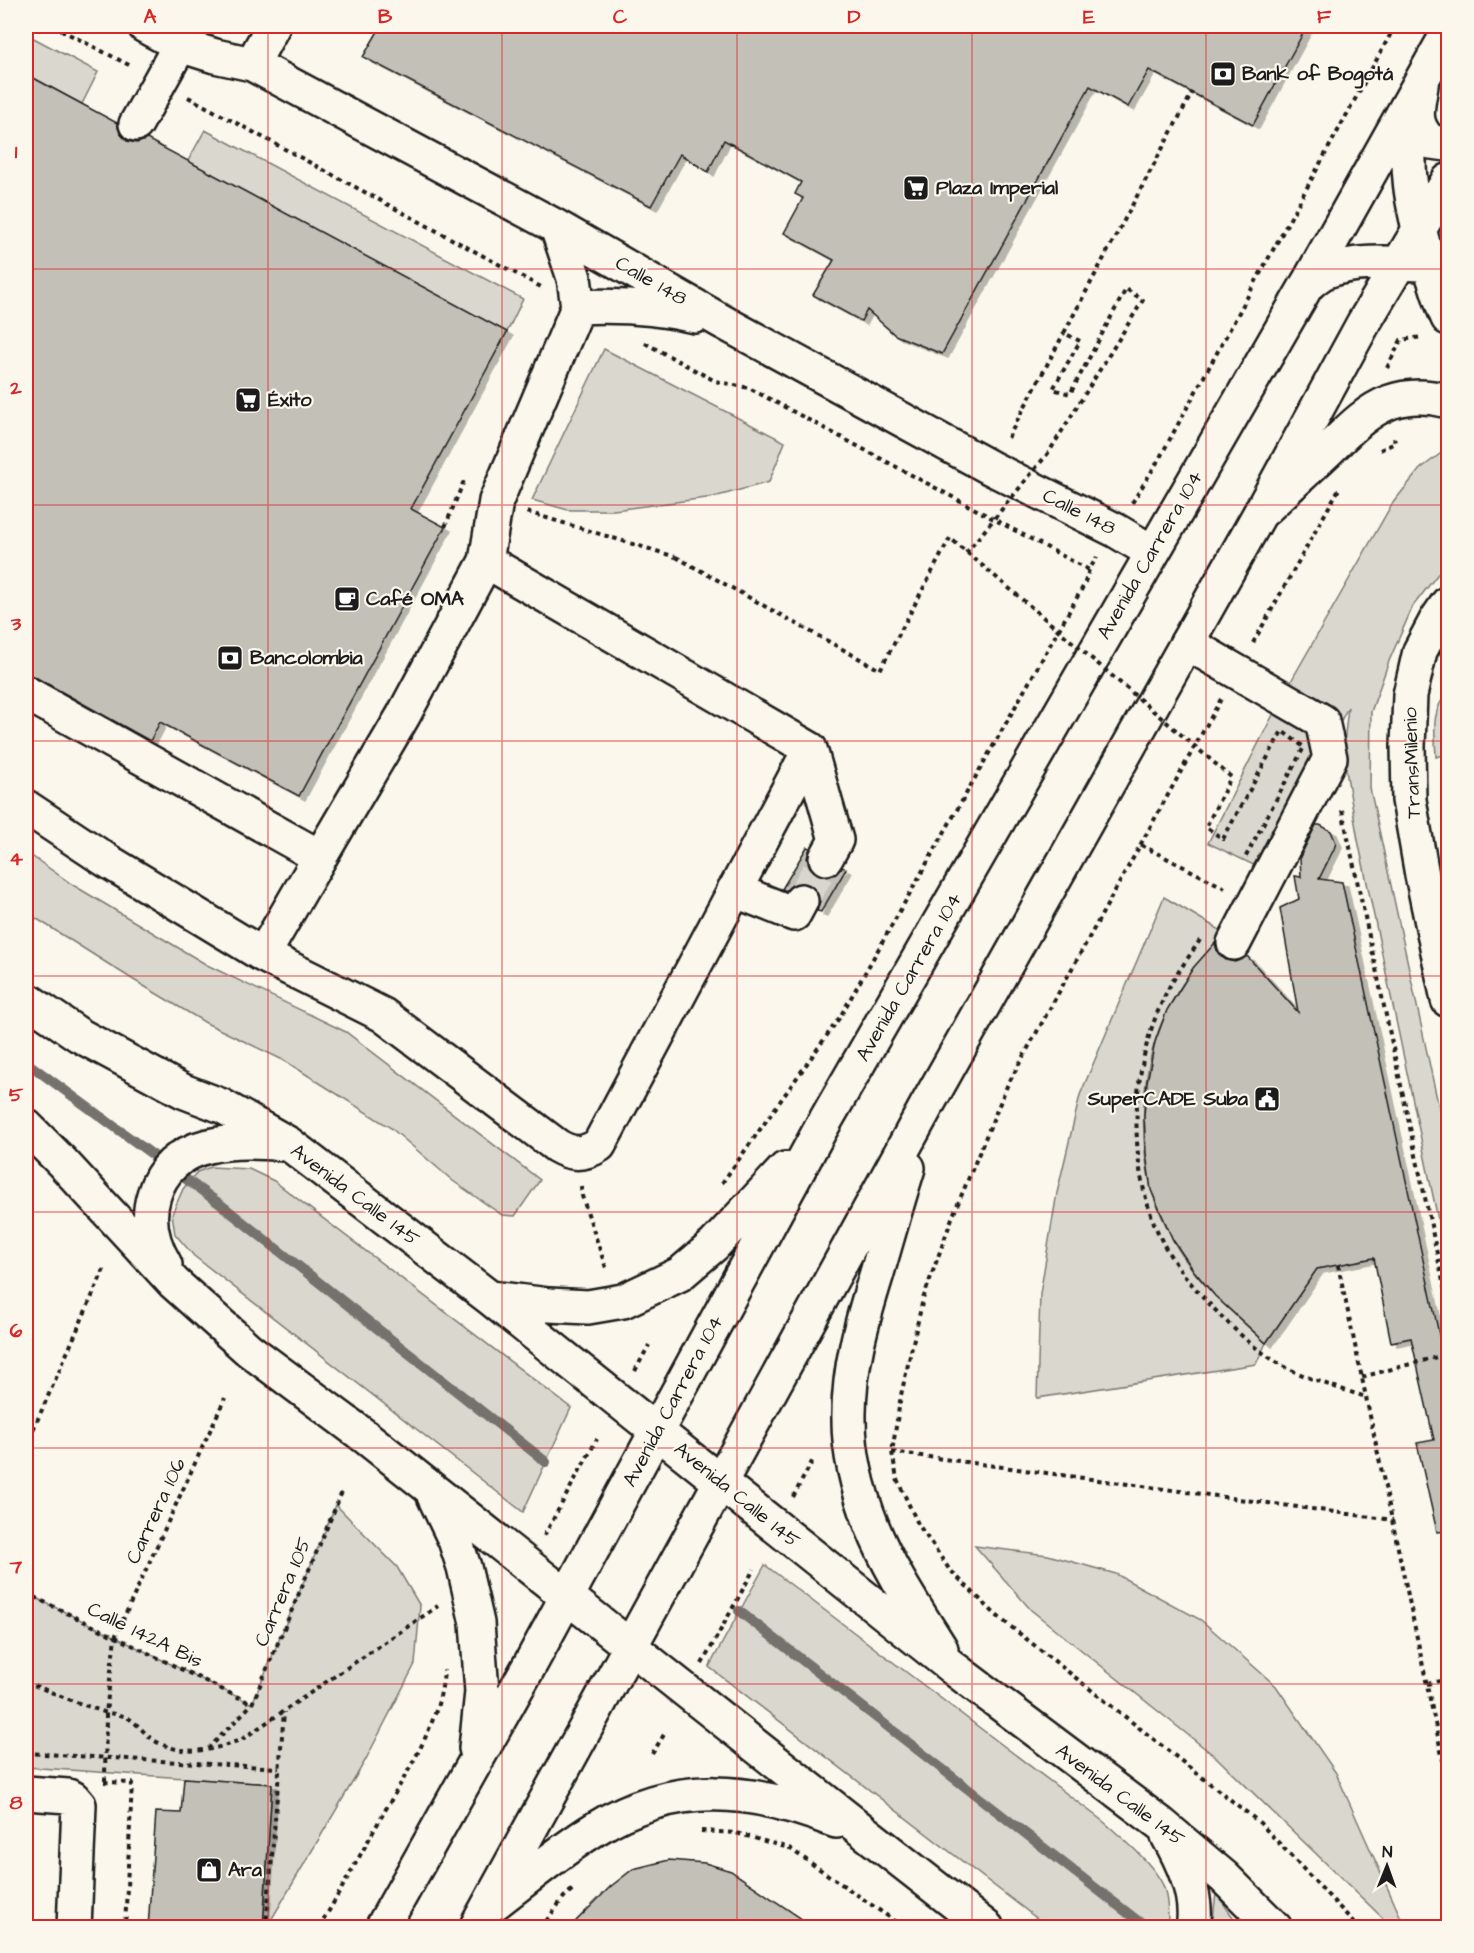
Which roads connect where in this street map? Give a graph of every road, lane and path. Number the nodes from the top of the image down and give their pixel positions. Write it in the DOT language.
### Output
graph roads {
  1 [pos="145,26"];
  2 [pos="273,26"];
  3 [pos="1395,26"];
  4 [pos="1449,33"];
  5 [pos="180,45"];
  6 [pos="252,64"];
  7 [pos="1421,84"];
  8 [pos="1192,93"];
  9 [pos="136,124"];
  10 [pos="1449,144"];
  11 [pos="1449,181"];
  12 [pos="557,228"];
  13 [pos="1419,231"];
  14 [pos="1426,266"];
  15 [pos="1307,285"];
  16 [pos="578,307"];
  17 [pos="1449,318"];
  18 [pos="721,321"];
  19 [pos="1064,333"];
  20 [pos="1423,337"];
  21 [pos="1385,371"];
  22 [pos="1449,401"];
  23 [pos="1394,434"];
  24 [pos="1372,454"];
  25 [pos="991,468"];
  26 [pos="1342,484"];
  27 [pos="496,501"];
  28 [pos="1259,515"];
  29 [pos="445,527"];
  30 [pos="1115,530"];
  31 [pos="1152,552"];
  32 [pos="966,553"];
  33 [pos="486,561"];
  34 [pos="1449,603"];
  35 [pos="1187,643"];
  36 [pos="1237,671"];
  37 [pos="26,693"];
  38 [pos="810,749"];
  39 [pos="1330,758"];
  40 [pos="26,807"];
  41 [pos="1141,844"];
  42 [pos="320,857"];
  43 [pos="826,858"];
  44 [pos="1244,860"];
  45 [pos="734,890"];
  46 [pos="1223,898"];
  47 [pos="801,901"];
  48 [pos="1204,933"];
  49 [pos="1234,943"];
  50 [pos="263,954"];
  51 [pos="26,999"];
  52 [pos="1449,1000"];
  53 [pos="927,1105"];
  54 [pos="26,1126"];
  55 [pos="820,1130"];
  56 [pos="289,1144"];
  57 [pos="579,1154"];
  58 [pos="717,1190"];
  59 [pos="1338,1265"];
  60 [pos="105,1267"];
  61 [pos="608,1272"];
  62 [pos="174,1283"];
  63 [pos="490,1298"];
  64 [pos="1449,1305"];
  65 [pos="649,1346"];
  66 [pos="1449,1354"];
  67 [pos="632,1375"];
  68 [pos="1362,1377"];
  69 [pos="1366,1397"];
  70 [pos="225,1398"];
  71 [pos="657,1431"];
  72 [pos="597,1439"];
  73 [pos="26,1446"];
  74 [pos="892,1452"];
  75 [pos="814,1458"];
  76 [pos="721,1482"];
  77 [pos="431,1489"];
  78 [pos="342,1492"];
  79 [pos="793,1498"];
  80 [pos="1392,1520"];
  81 [pos="544,1536"];
  82 [pos="754,1569"];
  83 [pos="26,1593"];
  84 [pos="567,1597"];
  85 [pos="440,1617"];
  86 [pos="115,1637"];
  87 [pos="630,1647"];
  88 [pos="444,1662"];
  89 [pos="952,1668"];
  90 [pos="698,1672"];
  91 [pos="1449,1679"];
  92 [pos="26,1682"];
  93 [pos="1427,1684"];
  94 [pos="252,1704"];
  95 [pos="284,1711"];
  96 [pos="106,1713"];
  97 [pos="665,1733"];
  98 [pos="207,1750"];
  99 [pos="26,1753"];
  100 [pos="652,1754"];
  101 [pos="105,1757"];
  102 [pos="475,1761"];
  103 [pos="279,1768"];
  104 [pos="1449,1784"];
  105 [pos="26,1793"];
  106 [pos="1161,1824"];
  107 [pos="698,1831"];
  108 [pos="862,1831"];
  109 [pos="582,1881"];
  110 [pos="482,1918"];
  111 [pos="1194,1924"];
  112 [pos="74,1928"];
  113 [pos="125,1928"];
  114 [pos="266,1928"];
  115 [pos="319,1928"];
  116 [pos="382,1928"];
  117 [pos="541,1928"];
  118 [pos="905,1928"];
  119 [pos="987,1928"];
  120 [pos="1275,1928"];
  121 [pos="1359,1928"];
  1 -- 5 [label="main road, Calle 148"];
  2 -- 6 [label="main road"];
  3 -- 30 [label="path"];
  4 -- 7 [label="main road, Avenida Carrera 104"];
  5 -- 6 [label="main road, Calle 148"];
  5 -- 9 [label="main road"];
  6 -- 12 [label="main road, Calle 148"];
  7 -- 10 [label="main road"];
  7 -- 13 [label="main road"];
  7 -- 15 [label="main road, Avenida Carrera 104"];
  8 -- 19 [label="path"];
  11 -- 13 [label="main road"];
  12 -- 16 [label="main road"];
  12 -- 18 [label="main road, Calle 148"];
  13 -- 14 [label="main road"];
  14 -- 15 [label="main road"];
  14 -- 17 [label="main road"];
  14 -- 28 [label="main road"];
  15 -- 31 [label="main road, Avenida Carrera 104"];
  16 -- 18 [label="main road"];
  16 -- 27 [label="main road"];
  18 -- 25 [label="main road, Calle 148"];
  19 -- 25 [label="path"];
  19 -- 32 [label="path, bridge"];
  20 -- 21 [label="path"];
  22 -- 28 [label="main road"];
  23 -- 24 [label="path"];
  25 -- 30 [label="main road, Calle 148"];
  26 -- 36 [label="path"];
  27 -- 29 [label="path"];
  27 -- 32 [label="path, bridge"];
  27 -- 33 [label="main road"];
  28 -- 35 [label="main road"];
  30 -- 31 [label="main road, Calle 148"];
  30 -- 58 [label="path"];
  31 -- 55 [label="main road, Avenida Carrera 104"];
  32 -- 44 [label="path, bridge"];
  33 -- 38 [label="main road"];
  33 -- 42 [label="main road"];
  34 -- 52 [label="main road, TransMilenio"];
  35 -- 36 [label="main road"];
  35 -- 53 [label="main road"];
  36 -- 39 [label="main road"];
  36 -- 41 [label="path"];
  37 -- 42 [label="main road"];
  38 -- 43 [label="main road"];
  38 -- 45 [label="main road"];
  39 -- 49 [label="main road"];
  39 -- 64 [label="path"];
  40 -- 50 [label="main road"];
  41 -- 46 [label="path"];
  41 -- 74 [label="path"];
  42 -- 50 [label="main road"];
  45 -- 47 [label="main road"];
  45 -- 57 [label="main road"];
  48 -- 69 [label="path"];
  50 -- 57 [label="main road"];
  51 -- 56 [label="main road, Avenida Calle 145"];
  53 -- 76 [label="main road"];
  53 -- 89 [label="main road"];
  54 -- 62 [label="main road"];
  55 -- 63 [label="main road"];
  55 -- 71 [label="main road, Avenida Carrera 104"];
  56 -- 62 [label="main road"];
  56 -- 63 [label="main road, Avenida Calle 145"];
  57 -- 61 [label="path"];
  59 -- 68 [label="path"];
  60 -- 73 [label="path"];
  62 -- 77 [label="main road"];
  63 -- 71 [label="main road, Avenida Calle 145"];
  65 -- 67 [label="path"];
  66 -- 68 [label="path"];
  68 -- 69 [label="path"];
  69 -- 80 [label="path"];
  70 -- 86 [label="path, Carrera 106"];
  71 -- 76 [label="main road, Avenida Calle 145"];
  71 -- 84 [label="main road, Avenida Carrera 104"];
  72 -- 81 [label="path"];
  74 -- 80 [label="path"];
  74 -- 121 [label="path"];
  75 -- 79 [label="path"];
  76 -- 87 [label="main road"];
  76 -- 89 [label="main road, Avenida Calle 145"];
  77 -- 84 [label="main road"];
  77 -- 102 [label="main road"];
  78 -- 94 [label="path, Carrera 105"];
  80 -- 93 [label="path"];
  82 -- 90 [label="path"];
  83 -- 86 [label="path, Calle 142A Bis"];
  84 -- 87 [label="main road"];
  84 -- 102 [label="main road, Avenida Carrera 104"];
  85 -- 95 [label="path"];
  86 -- 94 [label="path, Calle 142A Bis"];
  86 -- 96 [label="path, Carrera 106"];
  87 -- 108 [label="main road"];
  87 -- 110 [label="main road"];
  88 -- 115 [label="path"];
  89 -- 106 [label="main road, Avenida Calle 145"];
  91 -- 93 [label="path"];
  92 -- 96 [label="path"];
  93 -- 104 [label="path"];
  94 -- 98 [label="path"];
  95 -- 98 [label="path"];
  95 -- 103 [label="path"];
  96 -- 98 [label="path"];
  96 -- 101 [label="path, Carrera 106"];
  97 -- 100 [label="path"];
  99 -- 101 [label="path"];
  101 -- 103 [label="path"];
  101 -- 113 [label="path, Carrera 106"];
  102 -- 116 [label="main road, Avenida Carrera 104"];
  103 -- 114 [label="path"];
  105 -- 112 [label="main road"];
  106 -- 111 [label="main road"];
  106 -- 120 [label="main road, Avenida Calle 145"];
  107 -- 118 [label="path"];
  108 -- 110 [label="main road"];
  108 -- 119 [label="main road"];
  109 -- 117 [label="path"];
}
